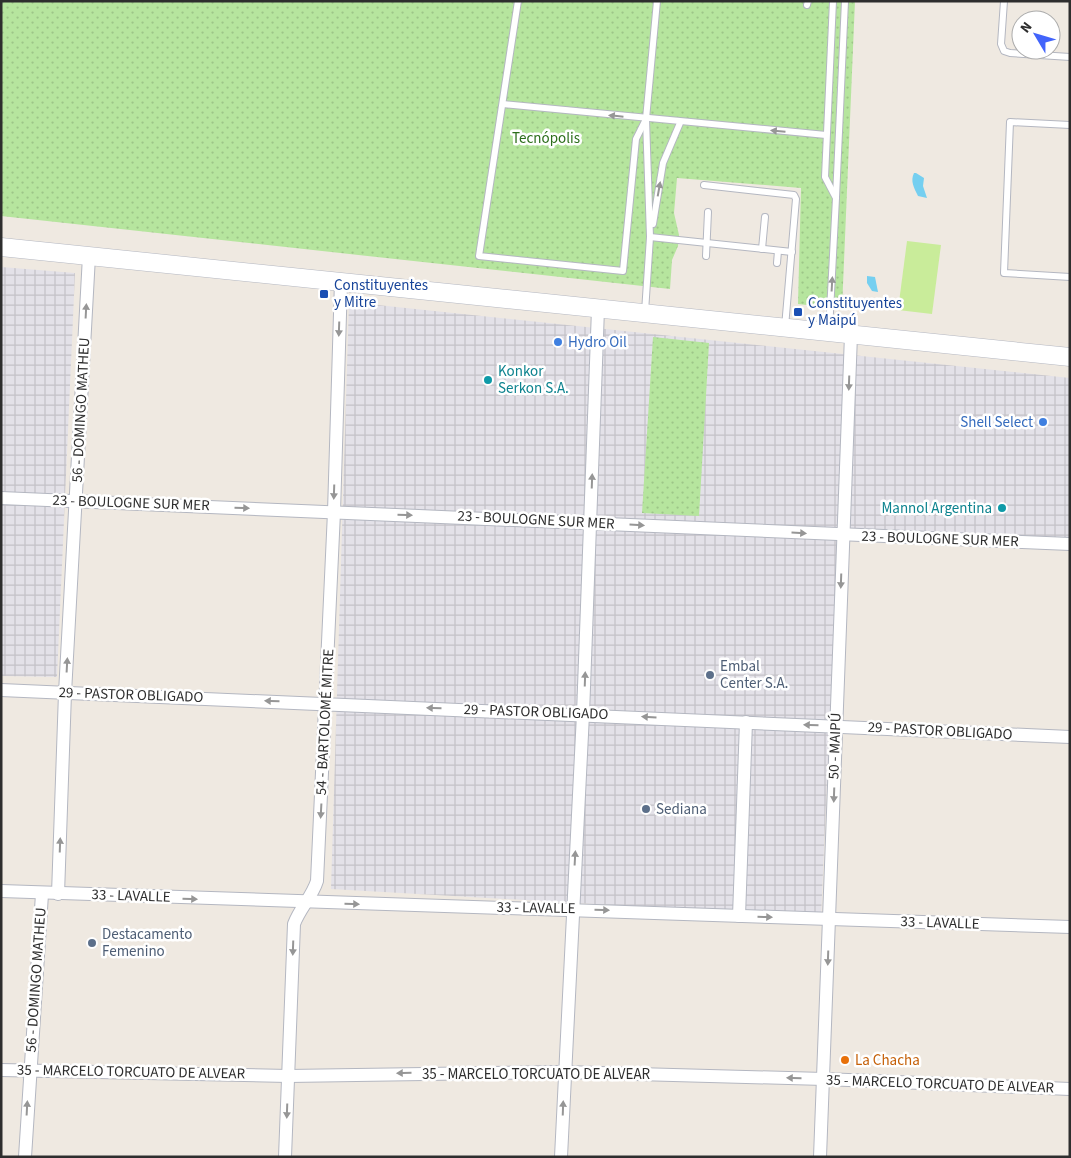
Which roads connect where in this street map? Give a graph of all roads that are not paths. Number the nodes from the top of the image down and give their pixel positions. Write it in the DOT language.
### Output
graph roads {
  1 [pos="518,1"];
  2 [pos="657,1"];
  3 [pos="833,1"];
  4 [pos="845,1"];
  5 [pos="1004,1"];
  6 [pos="1070,57"];
  7 [pos="503,104"];
  8 [pos="646,119"];
  9 [pos="680,123"];
  10 [pos="1070,125"];
  11 [pos="826,135"];
  12 [pos="704,185"];
  13 [pos="836,198"];
  14 [pos="708,212"];
  15 [pos="764,217"];
  16 [pos="650,237"];
  17 [pos="706,243"];
  18 [pos="1,247"];
  19 [pos="762,249"];
  20 [pos="778,251"];
  21 [pos="792,252"];
  22 [pos="89,256"];
  23 [pos="706,256"];
  24 [pos="777,263"];
  25 [pos="1070,277"];
  26 [pos="341,280"];
  27 [pos="598,308"];
  28 [pos="645,313"];
  29 [pos="785,328"];
  30 [pos="829,332"];
  31 [pos="851,334"];
  32 [pos="1070,357"];
  33 [pos="1,498"];
  34 [pos="77,501"];
  35 [pos="334,512"];
  36 [pos="590,523"];
  37 [pos="842,536"];
  38 [pos="1070,544"];
  39 [pos="1,690"];
  40 [pos="65,693"];
  41 [pos="326,704"];
  42 [pos="584,714"];
  43 [pos="746,722"];
  44 [pos="836,726"];
  45 [pos="1070,737"];
  46 [pos="1,891"];
  47 [pos="42,894"];
  48 [pos="58,894"];
  49 [pos="305,903"];
  50 [pos="572,909"];
  51 [pos="739,916"];
  52 [pos="830,920"];
  53 [pos="1070,927"];
  54 [pos="1,1070"];
  55 [pos="29,1071"];
  56 [pos="564,1072"];
  57 [pos="288,1076"];
  58 [pos="824,1079"];
  59 [pos="1070,1089"];
  60 [pos="25,1157"];
  61 [pos="285,1157"];
  62 [pos="561,1157"];
  63 [pos="820,1157"];
  1 -- 7 [label="lane"];
  2 -- 8 [label="lane"];
  3 -- 11 [label="lane"];
  4 -- 13 [label="lane"];
  5 -- 6 [label="lane"];
  8 -- 7 [label="lane, one-way"];
  7 -- 8 [label="lane"];
  8 -- 9 [label="lane"];
  8 -- 16 [label="lane"];
  11 -- 9 [label="lane, one-way"];
  16 -- 9 [label="lane, one-way"];
  10 -- 25 [label="lane"];
  11 -- 13 [label="lane"];
  12 -- 21 [label="lane"];
  30 -- 13 [label="lane, one-way"];
  14 -- 17 [label="lane"];
  15 -- 19 [label="lane"];
  16 -- 17 [label="lane"];
  16 -- 28 [label="lane"];
  17 -- 19 [label="lane"];
  17 -- 23 [label="lane"];
  18 -- 22 [label="main road"];
  19 -- 20 [label="lane"];
  20 -- 21 [label="lane"];
  20 -- 24 [label="lane"];
  21 -- 29 [label="lane"];
  22 -- 26 [label="main road"];
  34 -- 22 [label="street, 56 - DOMINGO MATHEU, one-way"];
  26 -- 27 [label="main road"];
  26 -- 35 [label="street, 54 - BARTOLOMÉ MITRE, one-way"];
  27 -- 28 [label="main road"];
  36 -- 27 [label="street, one-way"];
  28 -- 29 [label="main road"];
  29 -- 30 [label="main road"];
  30 -- 31 [label="main road"];
  31 -- 32 [label="main road"];
  31 -- 37 [label="street, 50 - MAIPÚ, one-way"];
  33 -- 34 [label="street, 23 - BOULOGNE SUR MER"];
  34 -- 35 [label="street, 23 - BOULOGNE SUR MER, one-way"];
  40 -- 34 [label="street, 56 - DOMINGO MATHEU, one-way"];
  35 -- 36 [label="street, 23 - BOULOGNE SUR MER, one-way"];
  35 -- 41 [label="street, 54 - BARTOLOMÉ MITRE"];
  36 -- 37 [label="street, 23 - BOULOGNE SUR MER, one-way"];
  42 -- 36 [label="street, one-way"];
  37 -- 38 [label="street, 23 - BOULOGNE SUR MER"];
  37 -- 44 [label="street, 50 - MAIPÚ, one-way"];
  39 -- 40 [label="street, 29 - PASTOR OBLIGADO"];
  41 -- 40 [label="street, 29 - PASTOR OBLIGADO, one-way"];
  48 -- 40 [label="street, 56 - DOMINGO MATHEU, one-way"];
  42 -- 41 [label="street, 29 - PASTOR OBLIGADO, one-way"];
  41 -- 49 [label="street, 54 - BARTOLOMÉ MITRE, one-way"];
  43 -- 42 [label="street, 29 - PASTOR OBLIGADO, one-way"];
  50 -- 42 [label="street, one-way"];
  44 -- 43 [label="street, 29 - PASTOR OBLIGADO, one-way"];
  43 -- 51 [label="street"];
  44 -- 45 [label="street, 29 - PASTOR OBLIGADO"];
  44 -- 52 [label="street, 50 - MAIPÚ, one-way"];
  46 -- 47 [label="street, 33 - LAVALLE"];
  47 -- 48 [label="street, 33 - LAVALLE"];
  47 -- 55 [label="street, 56 - DOMINGO MATHEU"];
  48 -- 49 [label="street, 33 - LAVALLE, one-way"];
  49 -- 50 [label="street, 33 - LAVALLE, one-way"];
  49 -- 57 [label="street, 54 - BARTOLOMÉ MITRE, one-way"];
  50 -- 51 [label="street, 33 - LAVALLE, one-way"];
  50 -- 56 [label="street"];
  51 -- 52 [label="street, 33 - LAVALLE, one-way"];
  52 -- 53 [label="street, 33 - LAVALLE"];
  52 -- 58 [label="street, 50 - MAIPÚ, one-way"];
  54 -- 55 [label="street, 35 - MARCELO TORCUATO DE ALVEAR"];
  55 -- 57 [label="street, 35 - MARCELO TORCUATO DE ALVEAR"];
  60 -- 55 [label="street, 56 - DOMINGO MATHEU, one-way"];
  56 -- 57 [label="street, 35 - MARCELO TORCUATO DE ALVEAR, one-way"];
  58 -- 56 [label="street, 35 - MARCELO TORCUATO DE ALVEAR, one-way"];
  62 -- 56 [label="street, one-way"];
  57 -- 61 [label="street, 54 - BARTOLOMÉ MITRE, one-way"];
  58 -- 59 [label="street, 35 - MARCELO TORCUATO DE ALVEAR"];
  58 -- 63 [label="street, 50 - MAIPÚ"];
}
